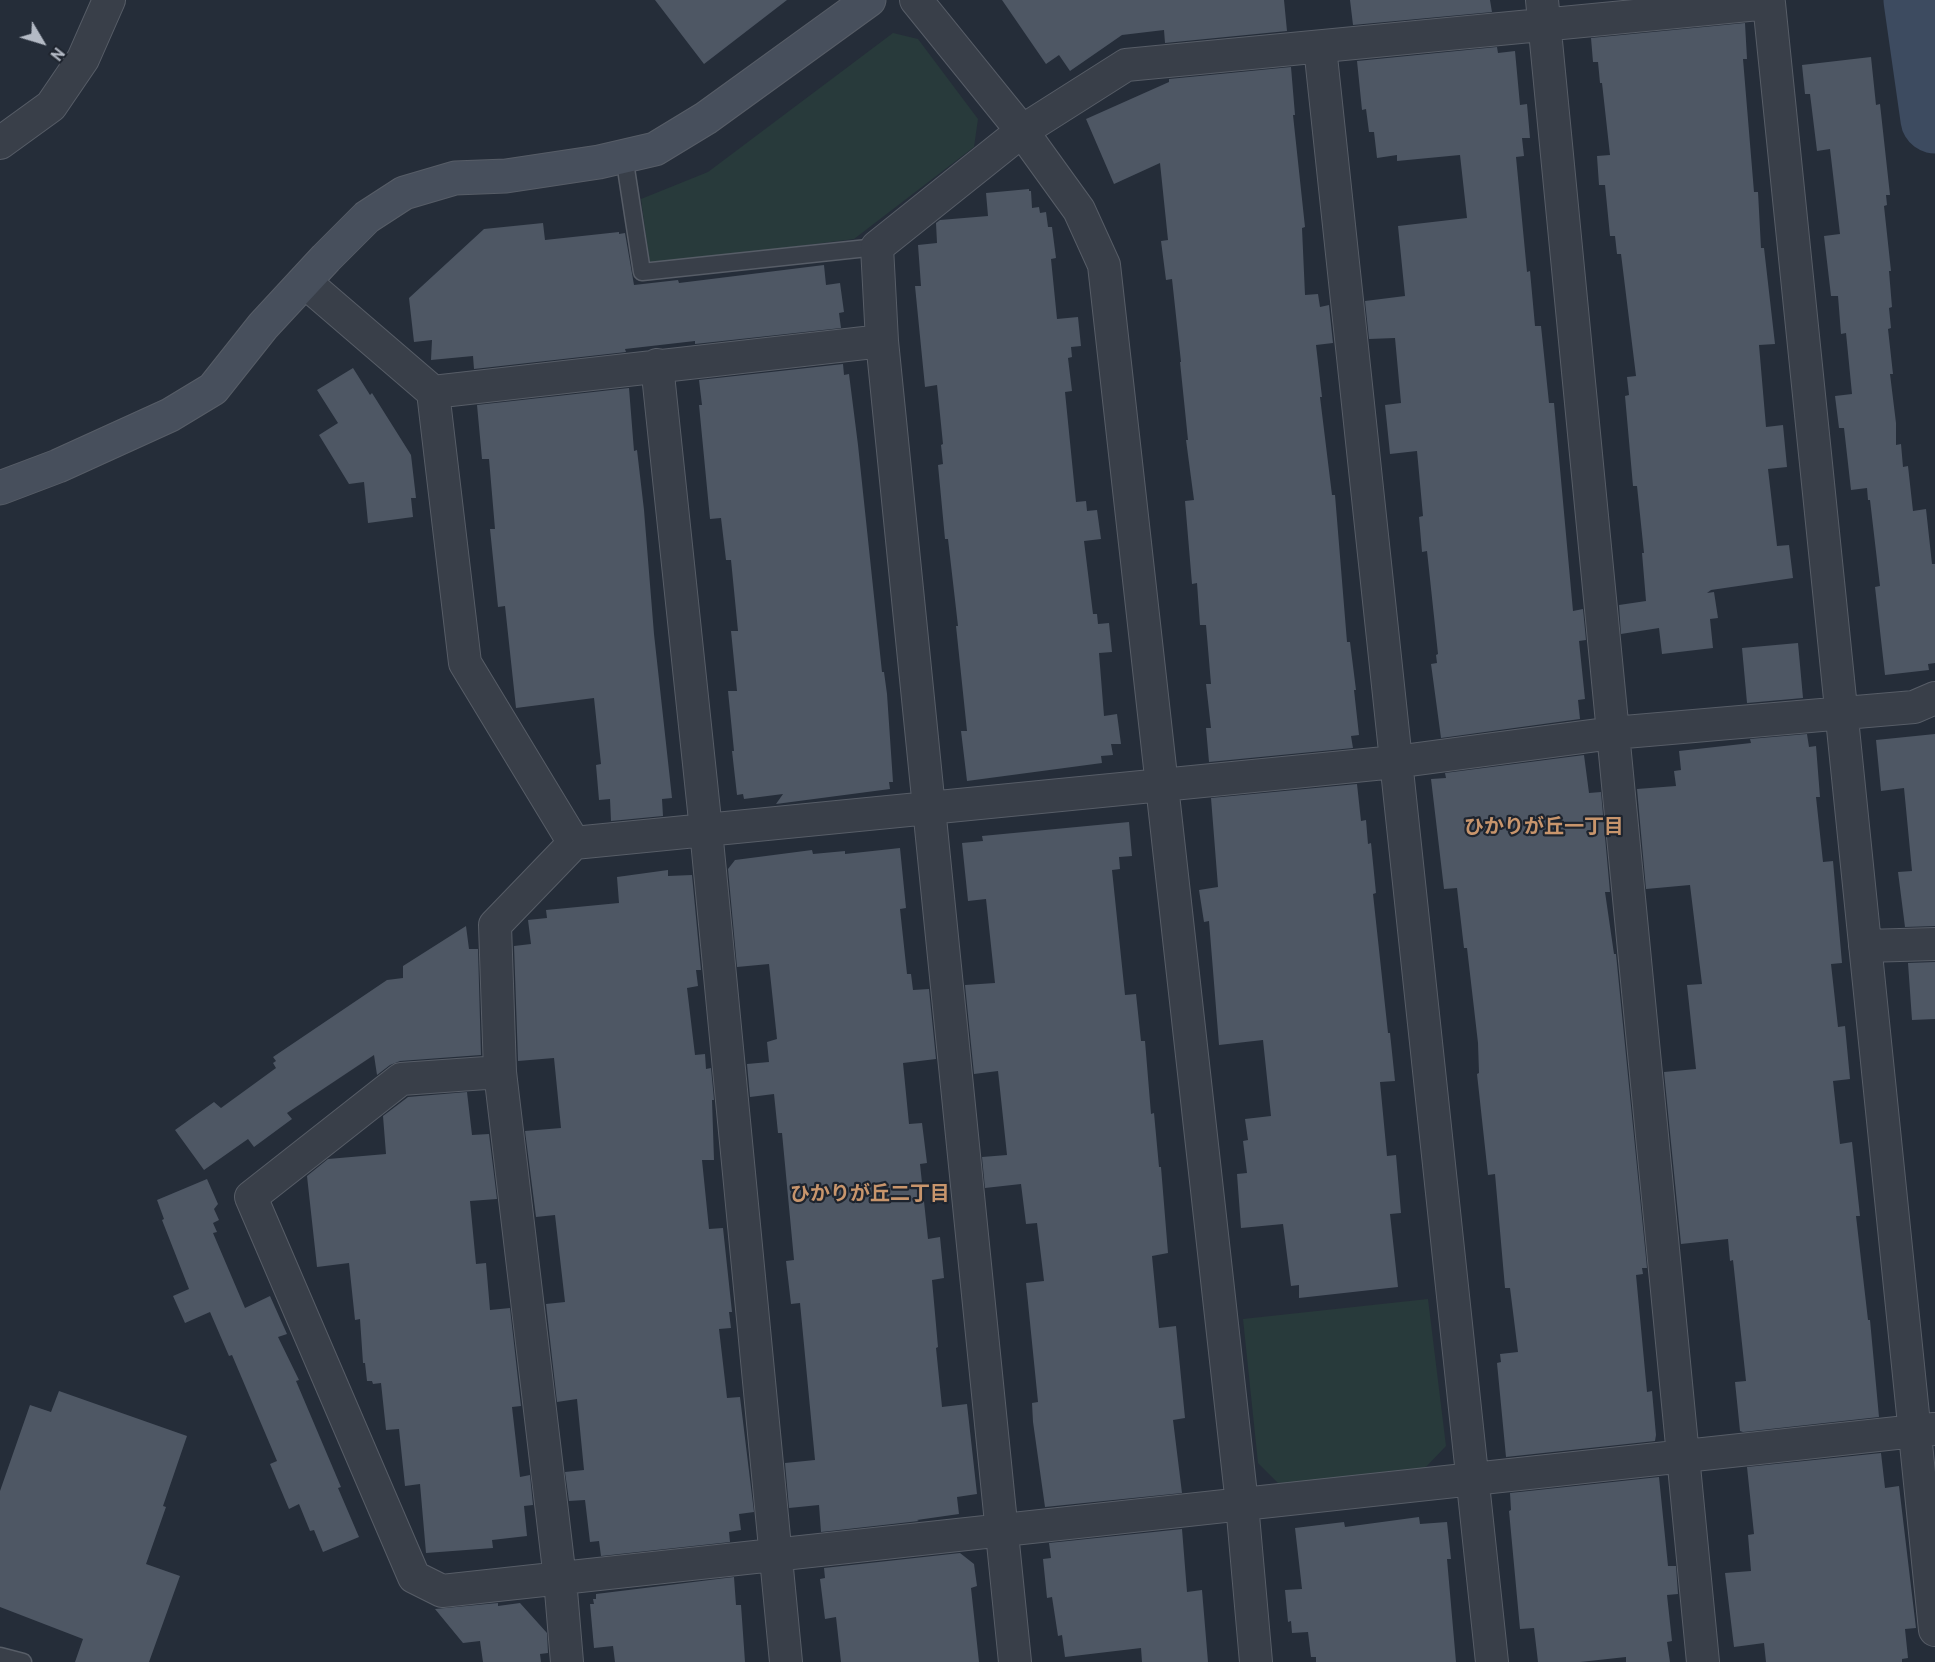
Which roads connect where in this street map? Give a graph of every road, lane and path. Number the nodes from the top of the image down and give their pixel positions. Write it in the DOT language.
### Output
graph roads {
  1 [pos="109,0"];
  2 [pos="869,0"];
  3 [pos="916,0"];
  4 [pos="1543,13"];
  5 [pos="1320,47"];
  6 [pos="1022,131"];
  7 [pos="0,143"];
  8 [pos="624,156"];
  9 [pos="877,247"];
  10 [pos="305,282"];
  11 [pos="882,341"];
  12 [pos="657,365"];
  13 [pos="433,392"];
  14 [pos="0,488"];
  15 [pos="1935,698"];
  16 [pos="1842,715"];
  17 [pos="1613,733"];
  18 [pos="1395,762"];
  19 [pos="1162,784"];
  20 [pos="930,807"];
  21 [pos="706,830"];
  22 [pos="574,843"];
  23 [pos="1935,944"];
  24 [pos="1865,946"];
  25 [pos="500,1072"];
  26 [pos="1925,1430"];
  27 [pos="1683,1456"];
  28 [pos="1474,1479"];
  29 [pos="1242,1504"];
  30 [pos="1001,1531"];
  31 [pos="775,1555"];
  32 [pos="560,1579"];
  33 [pos="1935,1630"];
  34 [pos="0,1656"];
  35 [pos="22,1662"];
  36 [pos="567,1662"];
  37 [pos="786,1662"];
  38 [pos="1015,1662"];
  39 [pos="1256,1662"];
  40 [pos="1492,1662"];
  41 [pos="1703,1662"];
  1 -- 7 [label="street"];
  2 -- 8 [label="street"];
  3 -- 6 [label="street"];
  4 -- 5 [label="street"];
  4 -- 16 [label="street"];
  4 -- 17 [label="street"];
  5 -- 6 [label="street"];
  5 -- 18 [label="street"];
  6 -- 9 [label="street"];
  6 -- 19 [label="street"];
  8 -- 9 [label="lane"];
  8 -- 10 [label="street"];
  9 -- 11 [label="street"];
  10 -- 13 [label="street"];
  10 -- 14 [label="street"];
  11 -- 12 [label="street"];
  11 -- 20 [label="street"];
  12 -- 13 [label="street"];
  12 -- 21 [label="street"];
  13 -- 22 [label="street"];
  15 -- 16 [label="street"];
  16 -- 17 [label="street"];
  16 -- 24 [label="street"];
  17 -- 18 [label="street"];
  17 -- 27 [label="street"];
  18 -- 19 [label="street"];
  18 -- 28 [label="street"];
  19 -- 20 [label="street"];
  19 -- 29 [label="street"];
  20 -- 21 [label="street"];
  20 -- 30 [label="street"];
  21 -- 22 [label="street"];
  21 -- 31 [label="street"];
  22 -- 25 [label="street"];
  23 -- 24 [label="street"];
  24 -- 26 [label="street"];
  25 -- 32 [label="street"];
  25 -- 32 [label="street"];
  26 -- 27 [label="street"];
  26 -- 33 [label="street"];
  27 -- 28 [label="street"];
  27 -- 41 [label="street"];
  28 -- 29 [label="street"];
  28 -- 40 [label="street"];
  29 -- 30 [label="street"];
  29 -- 39 [label="street"];
  30 -- 31 [label="street"];
  30 -- 38 [label="street"];
  31 -- 32 [label="street"];
  31 -- 37 [label="street"];
  32 -- 36 [label="street"];
  34 -- 35 [label="lane"];
}
